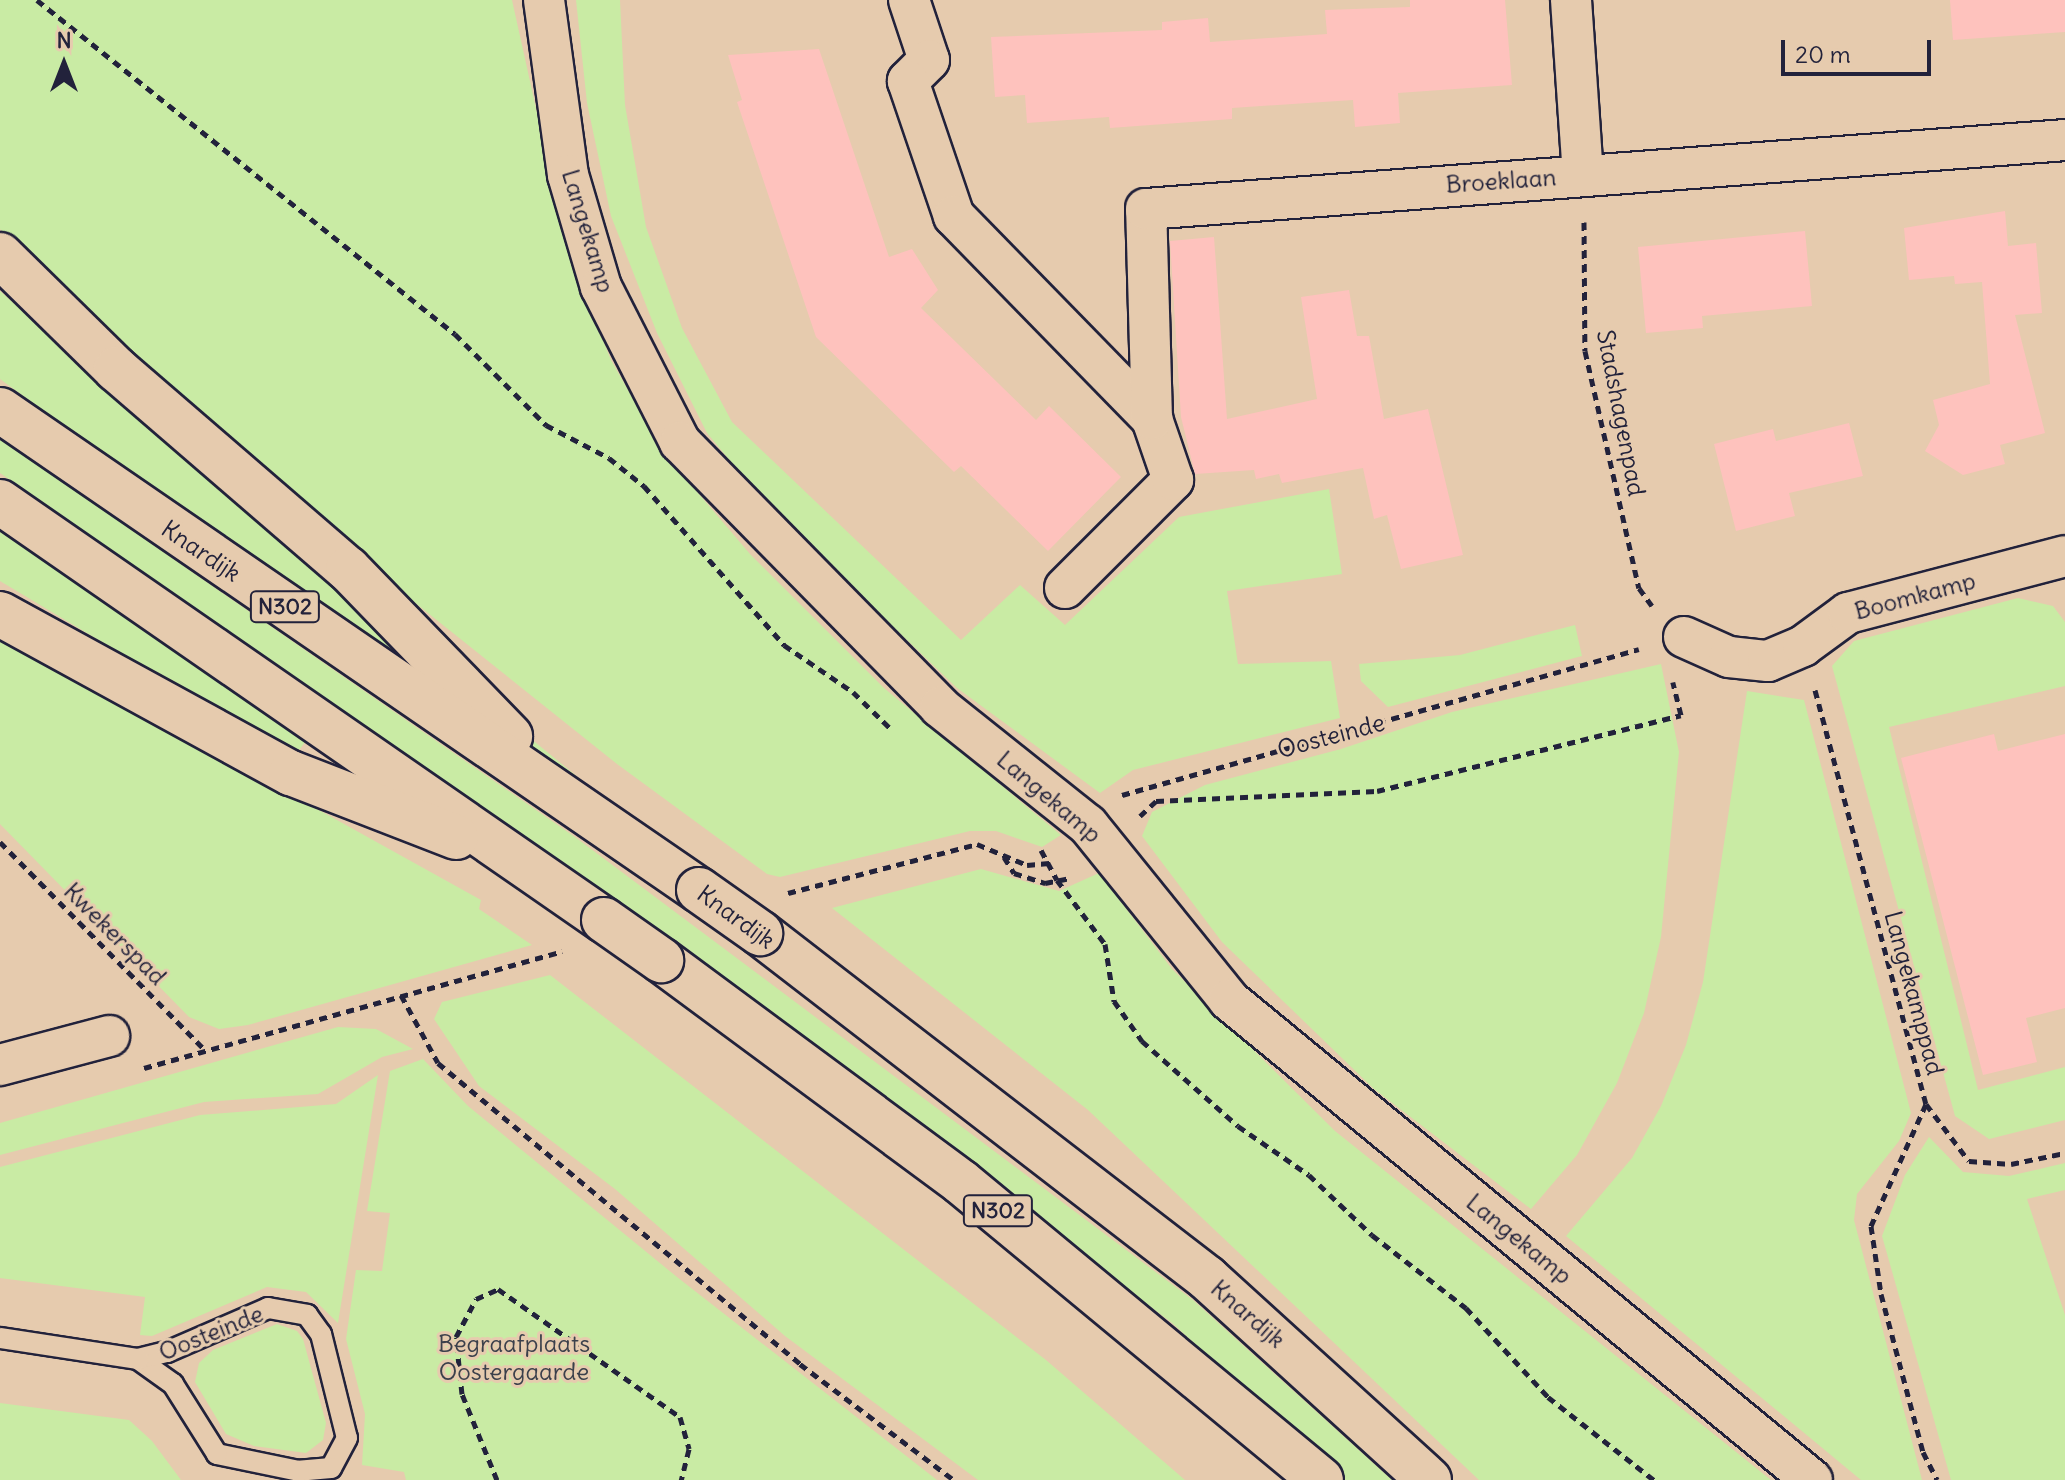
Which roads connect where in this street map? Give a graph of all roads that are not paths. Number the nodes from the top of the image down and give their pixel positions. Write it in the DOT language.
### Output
graph roads {
  1 [pos="544,0"];
  2 [pos="909,0"];
  3 [pos="1571,0"];
  4 [pos="2065,140"];
  5 [pos="1583,175"];
  6 [pos="0,255"];
  7 [pos="0,410"];
  8 [pos="1152,419"];
  9 [pos="0,502"];
  10 [pos="2065,556"];
  11 [pos="1065,588"];
  12 [pos="0,614"];
  13 [pos="1674,640"];
  14 [pos="573,801"];
  15 [pos="525,864"];
  16 [pos="109,1036"];
  17 [pos="0,1065"];
  18 [pos="0,1338"];
  19 [pos="138,1359"];
  20 [pos="1321,1480"];
  21 [pos="1429,1480"];
  22 [pos="1812,1480"];
  1 -- 22 [label="street, Langekamp"];
  2 -- 8 [label="street, Broeklaan"];
  3 -- 5 [label="street"];
  4 -- 5 [label="street, Broeklaan"];
  5 -- 8 [label="street, Broeklaan"];
  6 -- 14 [label="main road"];
  7 -- 14 [label="main road, Knardijk / N302"];
  8 -- 11 [label="street, Broeklaan"];
  9 -- 15 [label="main road, N302"];
  10 -- 13 [label="street, Boomkamp"];
  12 -- 15 [label="main road"];
  14 -- 21 [label="main road, Knardijk / N302, bridge"];
  15 -- 20 [label="main road, N302, bridge"];
  16 -- 17 [label="street"];
  18 -- 19 [label="lane, Oosteinde"];
  19 -- 19 [label="lane, Oosteinde"];
}
